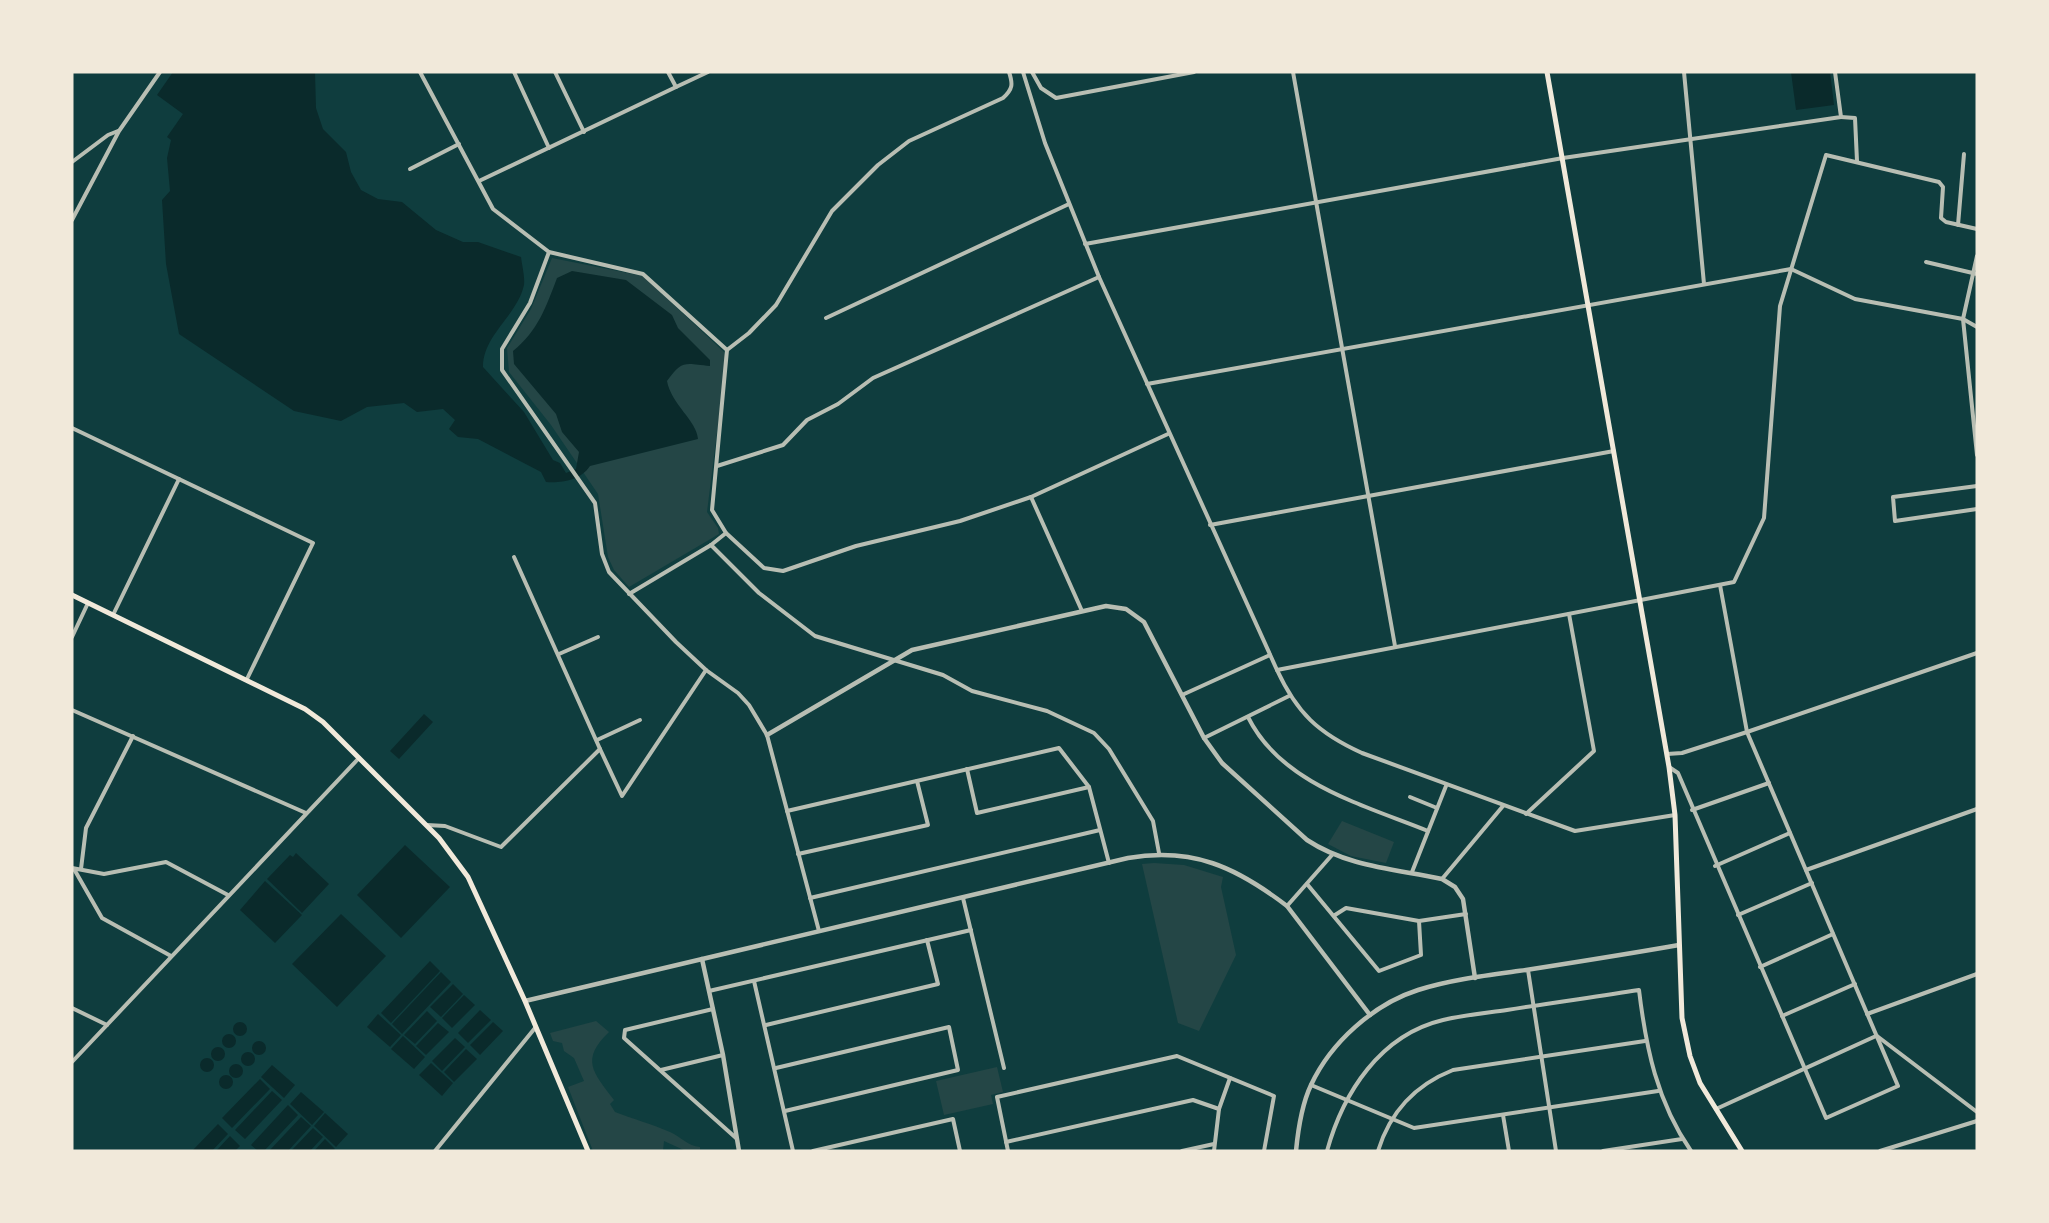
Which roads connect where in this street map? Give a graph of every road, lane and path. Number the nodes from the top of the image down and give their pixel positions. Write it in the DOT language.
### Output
graph roads {
  1 [pos="420,72"];
  2 [pos="514,72"];
  3 [pos="555,72"];
  4 [pos="668,72"];
  5 [pos="708,72"];
  6 [pos="1009,72"];
  7 [pos="1023,72"];
  8 [pos="1032,72"];
  9 [pos="1194,72"];
  10 [pos="1293,72"];
  11 [pos="1547,72"];
  12 [pos="1684,72"];
  13 [pos="1835,72"];
  14 [pos="157,73"];
  15 [pos="676,87"];
  16 [pos="1841,117"];
  17 [pos="119,130"];
  18 [pos="584,132"];
  19 [pos="1690,139"];
  20 [pos="459,144"];
  21 [pos="549,148"];
  22 [pos="1964,154"];
  23 [pos="1563,158"];
  24 [pos="1857,161"];
  25 [pos="72,162"];
  26 [pos="410,169"];
  27 [pos="479,181"];
  28 [pos="1316,203"];
  29 [pos="1069,204"];
  30 [pos="72,220"];
  31 [pos="1958,225"];
  32 [pos="1977,229"];
  33 [pos="1085,244"];
  34 [pos="549,252"];
  35 [pos="1977,256"];
  36 [pos="1926,262"];
  37 [pos="1791,269"];
  38 [pos="1975,274"];
  39 [pos="1099,277"];
  40 [pos="1704,284"];
  41 [pos="1588,305"];
  42 [pos="826,318"];
  43 [pos="1963,319"];
  44 [pos="1977,327"];
  45 [pos="1342,348"];
  46 [pos="728,350"];
  47 [pos="1147,384"];
  48 [pos="72,428"];
  49 [pos="1168,434"];
  50 [pos="1615,451"];
  51 [pos="1977,455"];
  52 [pos="717,466"];
  53 [pos="178,479"];
  54 [pos="1977,486"];
  55 [pos="1369,496"];
  56 [pos="1030,497"];
  57 [pos="1977,509"];
  58 [pos="1210,525"];
  59 [pos="726,533"];
  60 [pos="711,545"];
  61 [pos="514,557"];
  62 [pos="1720,585"];
  63 [pos="629,594"];
  64 [pos="72,595"];
  65 [pos="1641,599"];
  66 [pos="88,603"];
  67 [pos="1082,611"];
  68 [pos="1569,614"];
  69 [pos="113,615"];
  70 [pos="72,637"];
  71 [pos="598,637"];
  72 [pos="1395,646"];
  73 [pos="1977,653"];
  74 [pos="559,654"];
  75 [pos="1270,654"];
  76 [pos="895,659"];
  77 [pos="706,670"];
  78 [pos="1277,670"];
  79 [pos="247,680"];
  80 [pos="1182,695"];
  81 [pos="1289,696"];
  82 [pos="72,710"];
  83 [pos="1248,717"];
  84 [pos="640,720"];
  85 [pos="1747,732"];
  86 [pos="767,735"];
  87 [pos="133,736"];
  88 [pos="1204,738"];
  89 [pos="597,740"];
  90 [pos="600,748"];
  91 [pos="1667,754"];
  92 [pos="359,758"];
  93 [pos="1669,767"];
  94 [pos="967,769"];
  95 [pos="917,781"];
  96 [pos="1768,783"];
  97 [pos="1446,786"];
  98 [pos="1089,787"];
  99 [pos="1410,797"];
  100 [pos="1503,806"];
  101 [pos="1437,808"];
  102 [pos="1977,809"];
  103 [pos="1692,810"];
  104 [pos="787,811"];
  105 [pos="306,813"];
  106 [pos="1526,814"];
  107 [pos="1675,815"];
  108 [pos="426,825"];
  109 [pos="1100,830"];
  110 [pos="1428,831"];
  111 [pos="1790,832"];
  112 [pos="1159,853"];
  113 [pos="798,854"];
  114 [pos="1332,855"];
  115 [pos="1109,862"];
  116 [pos="1715,866"];
  117 [pos="73,868"];
  118 [pos="81,869"];
  119 [pos="1806,870"];
  120 [pos="1412,872"];
  121 [pos="1442,879"];
  122 [pos="1812,883"];
  123 [pos="1307,884"];
  124 [pos="228,895"];
  125 [pos="810,898"];
  126 [pos="963,898"];
  127 [pos="1287,906"];
  128 [pos="1466,914"];
  129 [pos="1335,915"];
  130 [pos="1738,915"];
  131 [pos="1419,921"];
  132 [pos="972,930"];
  133 [pos="819,931"];
  134 [pos="1833,934"];
  135 [pos="927,940"];
  136 [pos="1679,945"];
  137 [pos="171,956"];
  138 [pos="702,959"];
  139 [pos="1760,967"];
  140 [pos="1528,970"];
  141 [pos="1977,974"];
  142 [pos="1475,978"];
  143 [pos="754,981"];
  144 [pos="1855,984"];
  145 [pos="709,991"];
  146 [pos="525,1001"];
  147 [pos="1533,1006"];
  148 [pos="72,1008"];
  149 [pos="713,1009"];
  150 [pos="1867,1014"];
  151 [pos="1370,1015"];
  152 [pos="1782,1016"];
  153 [pos="766,1024"];
  154 [pos="107,1025"];
  155 [pos="535,1029"];
  156 [pos="1876,1036"];
  157 [pos="1645,1041"];
  158 [pos="723,1055"];
  159 [pos="1540,1057"];
  160 [pos="72,1062"];
  161 [pos="776,1068"];
  162 [pos="1004,1068"];
  163 [pos="1803,1069"];
  164 [pos="661,1070"];
  165 [pos="1230,1078"];
  166 [pos="1311,1085"];
  167 [pos="1658,1091"];
  168 [pos="1346,1099"];
  169 [pos="1550,1108"];
  170 [pos="1220,1109"];
  171 [pos="1715,1110"];
  172 [pos="785,1111"];
  173 [pos="1977,1112"];
  174 [pos="1503,1115"];
  175 [pos="1392,1120"];
  176 [pos="1977,1121"];
  177 [pos="736,1138"];
  178 [pos="1682,1139"];
  179 [pos="1006,1142"];
  180 [pos="1214,1144"];
  181 [pos="435,1151"];
  182 [pos="588,1151"];
  183 [pos="739,1151"];
  184 [pos="793,1151"];
  185 [pos="813,1151"];
  186 [pos="960,1151"];
  187 [pos="1008,1151"];
  188 [pos="1182,1151"];
  189 [pos="1214,1151"];
  190 [pos="1264,1151"];
  191 [pos="1296,1151"];
  192 [pos="1327,1151"];
  193 [pos="1378,1151"];
  194 [pos="1509,1151"];
  195 [pos="1556,1151"];
  196 [pos="1603,1151"];
  197 [pos="1691,1151"];
  198 [pos="1742,1151"];
  199 [pos="1880,1151"];
  1 -- 20 [label="street"];
  2 -- 21 [label="street"];
  3 -- 18 [label="street"];
  4 -- 15 [label="street"];
  5 -- 15 [label="street"];
  6 -- 46 [label="street"];
  7 -- 29 [label="street"];
  8 -- 9 [label="street"];
  10 -- 28 [label="street"];
  11 -- 23 [label="main road"];
  12 -- 19 [label="street"];
  13 -- 16 [label="street"];
  14 -- 17 [label="street"];
  15 -- 18 [label="street"];
  16 -- 19 [label="street"];
  16 -- 24 [label="street"];
  17 -- 25 [label="street"];
  17 -- 30 [label="street"];
  18 -- 21 [label="street"];
  19 -- 23 [label="street"];
  19 -- 40 [label="street"];
  20 -- 26 [label="street"];
  20 -- 27 [label="street"];
  21 -- 27 [label="street"];
  22 -- 31 [label="street"];
  23 -- 28 [label="street"];
  23 -- 41 [label="main road"];
  24 -- 31 [label="street"];
  24 -- 37 [label="street"];
  27 -- 34 [label="street"];
  28 -- 33 [label="street"];
  28 -- 45 [label="street"];
  29 -- 33 [label="street"];
  29 -- 42 [label="street"];
  31 -- 32 [label="street"];
  33 -- 39 [label="street"];
  34 -- 46 [label="street"];
  34 -- 63 [label="street"];
  35 -- 38 [label="street"];
  36 -- 38 [label="street"];
  37 -- 40 [label="street"];
  37 -- 43 [label="street"];
  37 -- 62 [label="street"];
  38 -- 43 [label="street"];
  39 -- 47 [label="street"];
  39 -- 52 [label="street"];
  40 -- 41 [label="street"];
  41 -- 45 [label="street"];
  41 -- 50 [label="main road"];
  43 -- 44 [label="street"];
  43 -- 51 [label="street"];
  45 -- 47 [label="street"];
  45 -- 55 [label="street"];
  46 -- 52 [label="street"];
  47 -- 49 [label="street"];
  48 -- 53 [label="street"];
  49 -- 56 [label="street"];
  49 -- 58 [label="street"];
  50 -- 55 [label="street"];
  50 -- 65 [label="main road"];
  52 -- 59 [label="street"];
  53 -- 69 [label="street"];
  53 -- 79 [label="street"];
  54 -- 57 [label="street"];
  55 -- 58 [label="street"];
  55 -- 72 [label="street"];
  56 -- 59 [label="street"];
  56 -- 67 [label="street"];
  58 -- 75 [label="street"];
  59 -- 60 [label="street"];
  60 -- 63 [label="street"];
  60 -- 76 [label="street"];
  61 -- 74 [label="street"];
  62 -- 65 [label="street"];
  62 -- 85 [label="street"];
  63 -- 77 [label="street"];
  64 -- 66 [label="main road"];
  65 -- 68 [label="street"];
  65 -- 91 [label="main road"];
  66 -- 69 [label="main road"];
  66 -- 70 [label="street"];
  67 -- 76 [label="street"];
  67 -- 80 [label="street"];
  68 -- 72 [label="street"];
  68 -- 106 [label="street"];
  69 -- 79 [label="main road"];
  71 -- 74 [label="street"];
  72 -- 78 [label="street"];
  73 -- 85 [label="street"];
  74 -- 89 [label="street"];
  75 -- 78 [label="street"];
  75 -- 80 [label="street"];
  76 -- 86 [label="street"];
  76 -- 112 [label="street"];
  77 -- 86 [label="street"];
  77 -- 90 [label="street"];
  78 -- 81 [label="street"];
  79 -- 92 [label="main road"];
  80 -- 88 [label="street"];
  81 -- 83 [label="street"];
  81 -- 97 [label="street"];
  82 -- 87 [label="street"];
  83 -- 88 [label="street"];
  83 -- 110 [label="street"];
  84 -- 89 [label="street"];
  85 -- 91 [label="street"];
  85 -- 96 [label="street"];
  86 -- 104 [label="street"];
  87 -- 105 [label="street"];
  87 -- 118 [label="street"];
  88 -- 114 [label="street"];
  89 -- 90 [label="street"];
  90 -- 108 [label="street"];
  91 -- 93 [label="main road"];
  92 -- 105 [label="street"];
  92 -- 108 [label="main road"];
  93 -- 103 [label="street"];
  93 -- 107 [label="main road"];
  94 -- 95 [label="street"];
  94 -- 98 [label="street"];
  94 -- 98 [label="street"];
  95 -- 104 [label="street"];
  95 -- 113 [label="street"];
  96 -- 103 [label="street"];
  96 -- 111 [label="street"];
  97 -- 100 [label="street"];
  97 -- 101 [label="street"];
  98 -- 109 [label="street"];
  99 -- 101 [label="street"];
  100 -- 106 [label="street"];
  100 -- 121 [label="street"];
  101 -- 110 [label="street"];
  102 -- 119 [label="street"];
  103 -- 116 [label="street"];
  104 -- 113 [label="street"];
  105 -- 124 [label="street"];
  106 -- 107 [label="street"];
  107 -- 136 [label="main road"];
  108 -- 146 [label="main road"];
  109 -- 115 [label="street"];
  109 -- 125 [label="street"];
  110 -- 120 [label="street"];
  111 -- 116 [label="street"];
  111 -- 119 [label="street"];
  112 -- 115 [label="street"];
  112 -- 127 [label="street"];
  113 -- 125 [label="street"];
  114 -- 120 [label="street"];
  114 -- 123 [label="street"];
  115 -- 126 [label="street"];
  116 -- 130 [label="street"];
  117 -- 118 [label="street"];
  117 -- 137 [label="street"];
  118 -- 124 [label="street"];
  119 -- 122 [label="street"];
  120 -- 121 [label="street"];
  121 -- 128 [label="street"];
  122 -- 130 [label="street"];
  122 -- 134 [label="street"];
  123 -- 127 [label="street"];
  123 -- 129 [label="street"];
  124 -- 137 [label="street"];
  125 -- 133 [label="street"];
  126 -- 132 [label="street"];
  126 -- 133 [label="street"];
  127 -- 151 [label="street"];
  128 -- 131 [label="street"];
  128 -- 142 [label="street"];
  129 -- 131 [label="street"];
  129 -- 131 [label="street"];
  130 -- 139 [label="street"];
  132 -- 135 [label="street"];
  132 -- 162 [label="street"];
  133 -- 138 [label="street"];
  134 -- 139 [label="street"];
  134 -- 144 [label="street"];
  135 -- 143 [label="street"];
  135 -- 153 [label="street"];
  136 -- 140 [label="street"];
  136 -- 171 [label="main road"];
  137 -- 154 [label="street"];
  138 -- 145 [label="street"];
  138 -- 146 [label="street"];
  139 -- 152 [label="street"];
  140 -- 142 [label="street"];
  140 -- 147 [label="street"];
  141 -- 150 [label="street"];
  142 -- 151 [label="street"];
  143 -- 145 [label="street"];
  143 -- 153 [label="street"];
  144 -- 150 [label="street"];
  144 -- 152 [label="street"];
  145 -- 149 [label="street"];
  146 -- 155 [label="main road"];
  147 -- 157 [label="street"];
  147 -- 159 [label="street"];
  147 -- 168 [label="street"];
  148 -- 154 [label="street"];
  149 -- 158 [label="street"];
  149 -- 164 [label="street"];
  150 -- 156 [label="street"];
  151 -- 166 [label="street"];
  152 -- 163 [label="street"];
  153 -- 161 [label="street"];
  154 -- 160 [label="street"];
  155 -- 181 [label="street"];
  155 -- 182 [label="main road"];
  156 -- 163 [label="street"];
  156 -- 163 [label="street"];
  156 -- 173 [label="street"];
  157 -- 159 [label="street"];
  157 -- 167 [label="street"];
  158 -- 164 [label="street"];
  158 -- 177 [label="street"];
  159 -- 169 [label="street"];
  159 -- 175 [label="street"];
  161 -- 172 [label="street"];
  161 -- 172 [label="street"];
  163 -- 171 [label="street"];
  164 -- 177 [label="street"];
  165 -- 170 [label="street"];
  165 -- 179 [label="street"];
  165 -- 190 [label="street"];
  166 -- 168 [label="street"];
  166 -- 191 [label="street"];
  167 -- 169 [label="street"];
  167 -- 178 [label="street"];
  168 -- 175 [label="street"];
  168 -- 192 [label="street"];
  169 -- 174 [label="street"];
  169 -- 195 [label="street"];
  170 -- 179 [label="street"];
  170 -- 180 [label="street"];
  171 -- 198 [label="main road"];
  172 -- 184 [label="street"];
  174 -- 175 [label="street"];
  174 -- 194 [label="street"];
  175 -- 193 [label="street"];
  176 -- 199 [label="street"];
  177 -- 183 [label="street"];
  178 -- 196 [label="street"];
  178 -- 197 [label="street"];
  179 -- 187 [label="street"];
  180 -- 188 [label="street"];
  180 -- 189 [label="street"];
  185 -- 186 [label="street"];
}
